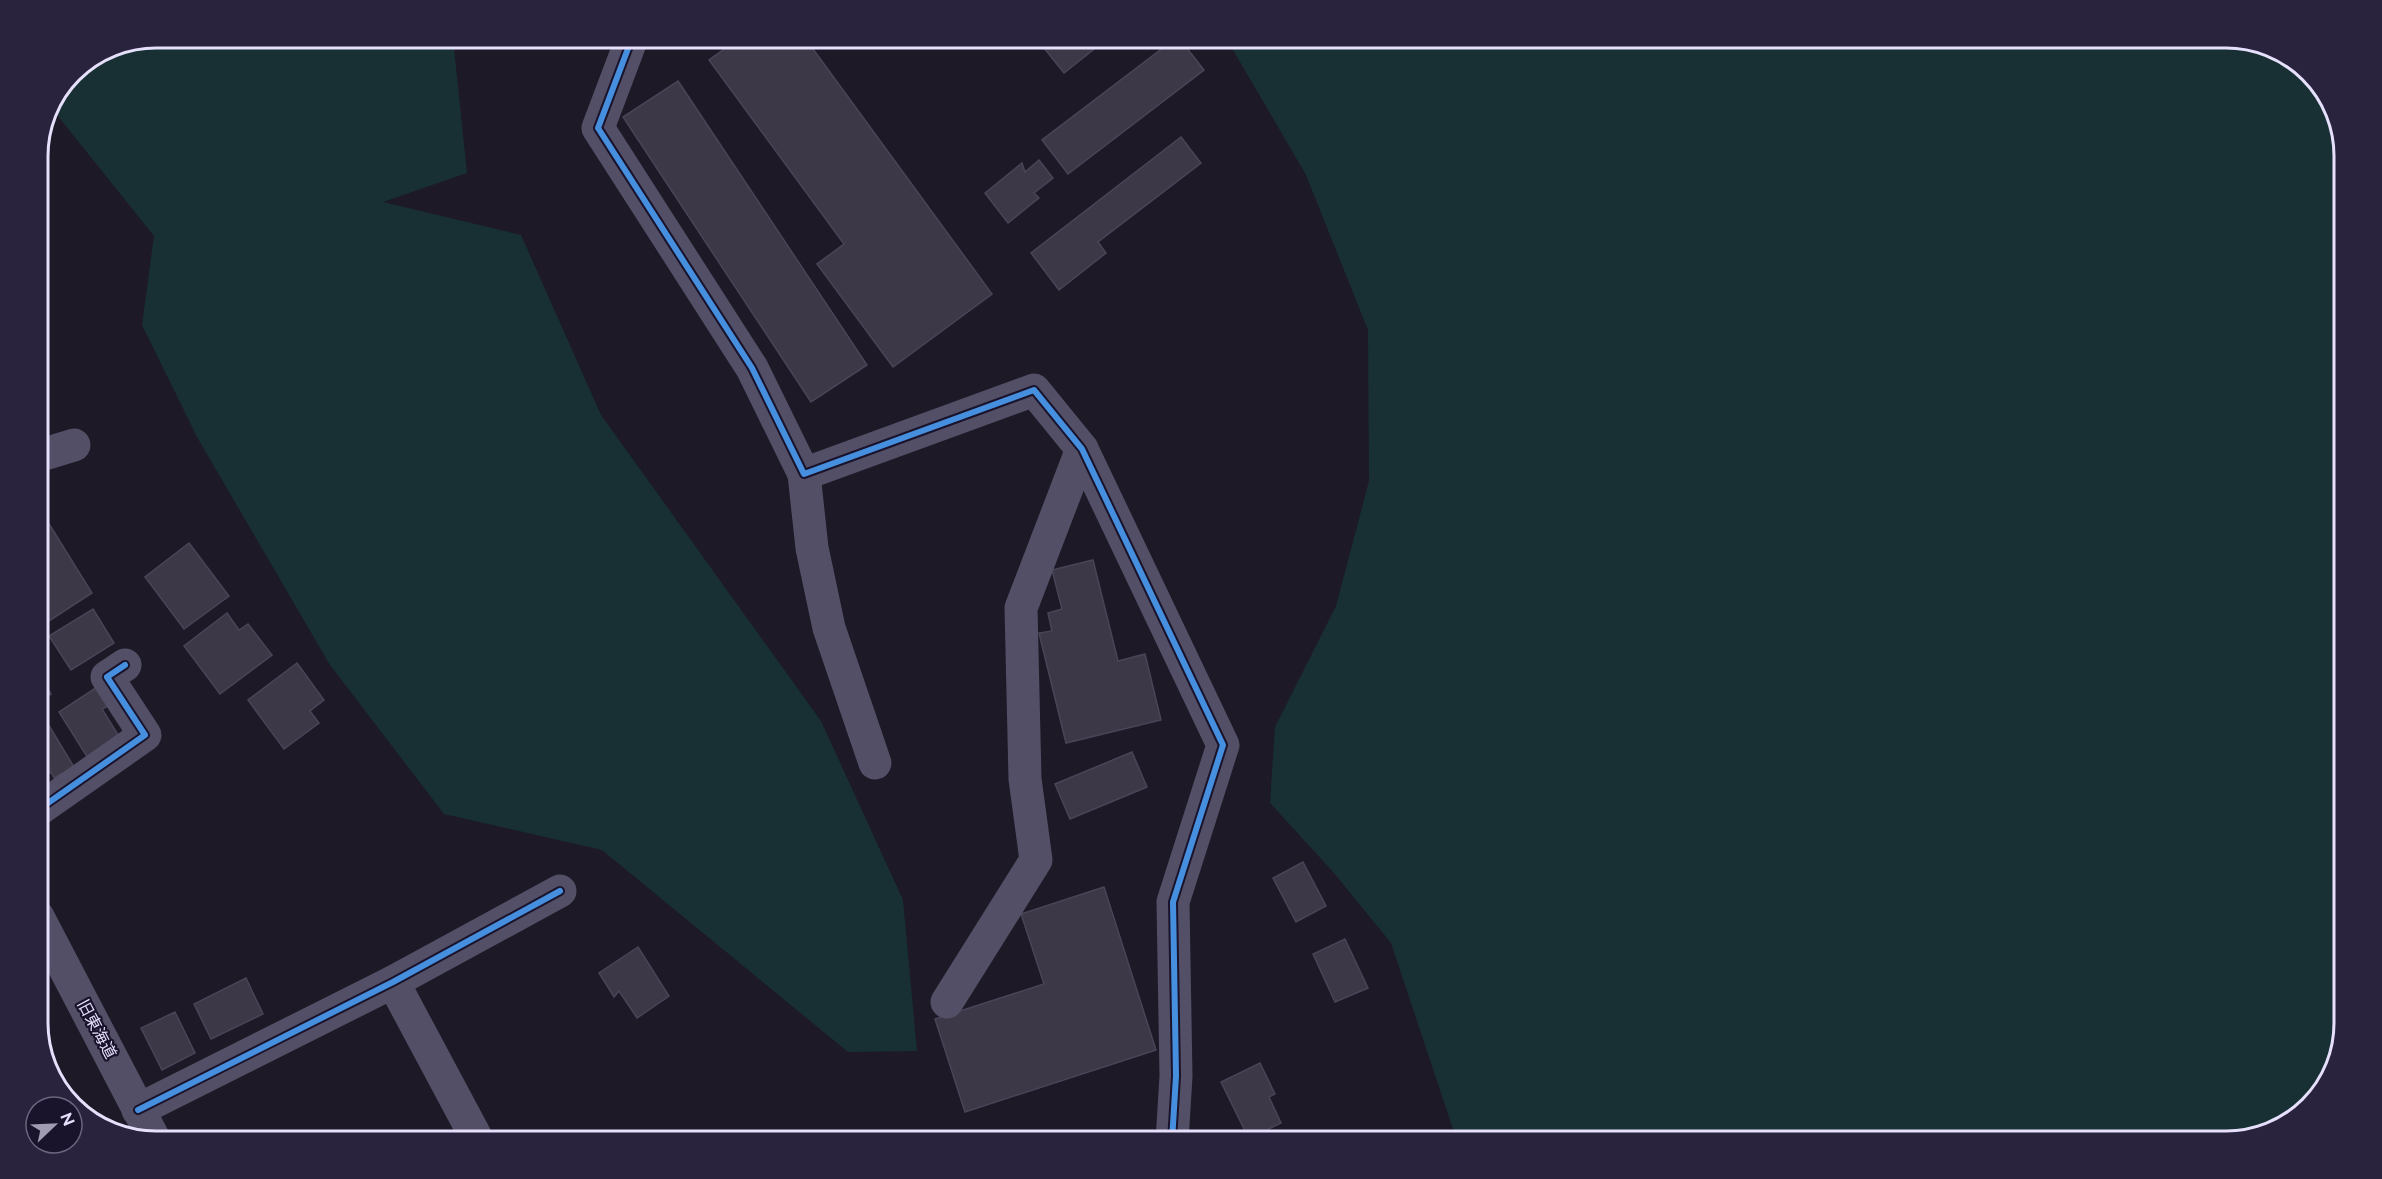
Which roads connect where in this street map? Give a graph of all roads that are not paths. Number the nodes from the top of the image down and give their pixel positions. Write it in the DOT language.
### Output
graph roads {
  1 [pos="628,48"];
  2 [pos="74,445"];
  3 [pos="1082,449"];
  4 [pos="48,453"];
  5 [pos="804,474"];
  6 [pos="125,665"];
  7 [pos="875,763"];
  8 [pos="48,803"];
  9 [pos="561,891"];
  10 [pos="48,936"];
  11 [pos="393,982"];
  12 [pos="948,1002"];
  13 [pos="138,1110"];
  14 [pos="149,1131"];
  15 [pos="472,1131"];
  16 [pos="1173,1131"];
  1 -- 5 [label="street"];
  2 -- 4 [label="street"];
  3 -- 5 [label="street"];
  3 -- 12 [label="street"];
  3 -- 16 [label="street"];
  5 -- 7 [label="street"];
  6 -- 8 [label="street"];
  9 -- 11 [label="street"];
  10 -- 13 [label="street, 旧東海道"];
  11 -- 13 [label="street"];
  11 -- 15 [label="street"];
  13 -- 14 [label="street, 旧東海道"];
}
